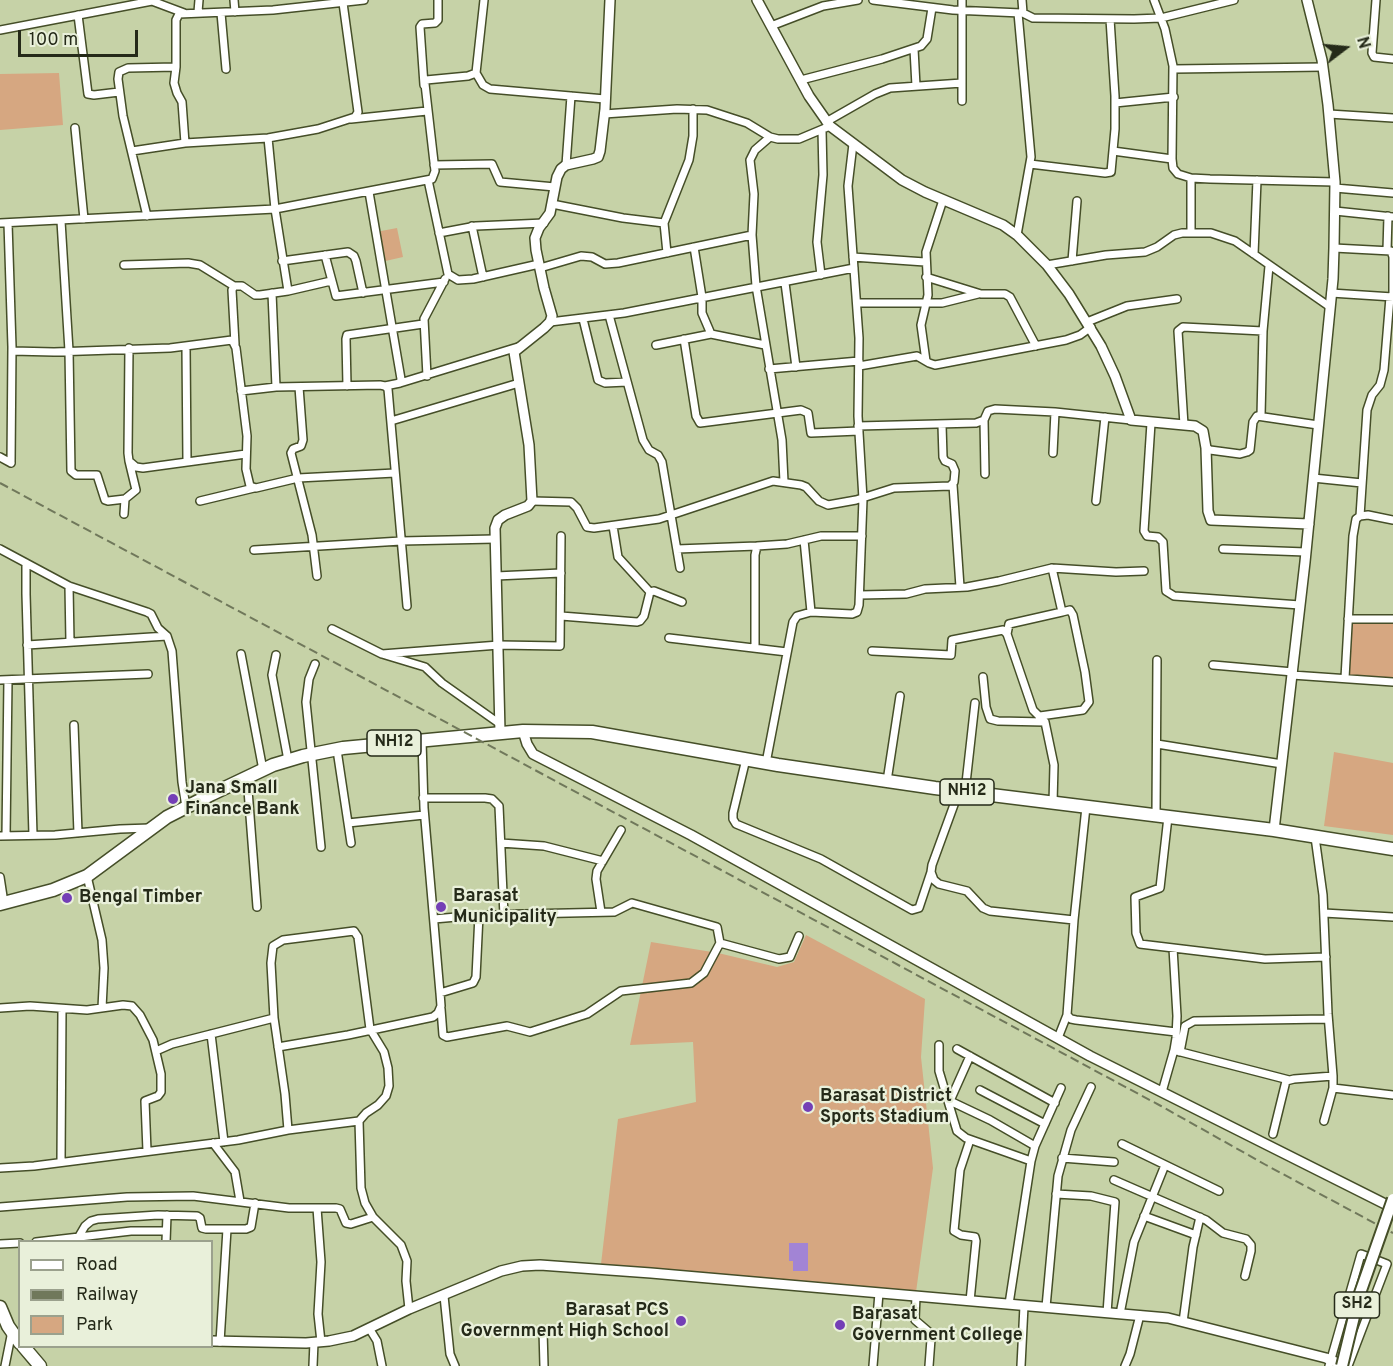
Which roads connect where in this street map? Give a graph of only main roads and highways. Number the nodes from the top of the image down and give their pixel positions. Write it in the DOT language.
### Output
graph roads {
  1 [pos="1393,849"];
  2 [pos="2,903"];
  3 [pos="1393,1199"];
  4 [pos="0,1307"];
  5 [pos="18,1340"];
  6 [pos="25,1348"];
  7 [pos="40,1366"];
  8 [pos="1345,1366"];
  1 -- 2 [label="highway, NH12"];
  3 -- 8 [label="main road, SH2, bridge"];
  4 -- 5 [label="highway"];
  6 -- 7 [label="highway"];
}
